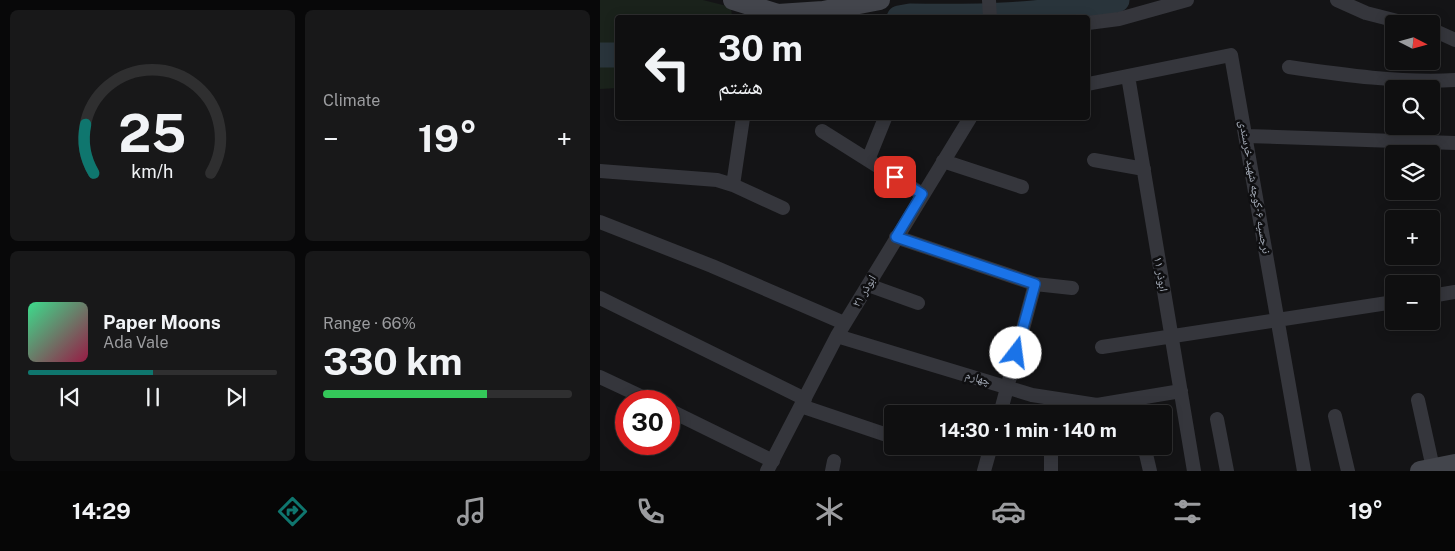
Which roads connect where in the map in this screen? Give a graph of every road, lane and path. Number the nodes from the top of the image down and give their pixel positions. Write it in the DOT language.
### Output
graph roads {
  1 [pos="733,0"];
  2 [pos="989,0"];
  3 [pos="1187,0"];
  4 [pos="1338,0"];
  5 [pos="870,1"];
  6 [pos="990,15"];
  7 [pos="1385,18"];
  8 [pos="1090,23"];
  9 [pos="1440,33"];
  10 [pos="1455,40"];
  11 [pos="1289,67"];
  12 [pos="1128,76"];
  13 [pos="1455,80"];
  14 [pos="1090,84"];
  15 [pos="743,120"];
  16 [pos="884,120"];
  17 [pos="969,120"];
  18 [pos="822,132"];
  19 [pos="1246,136"];
  20 [pos="1455,143"];
  21 [pos="868,160"];
  22 [pos="1094,160"];
  23 [pos="943,161"];
  24 [pos="1144,169"];
  25 [pos="600,171"];
  26 [pos="733,184"];
  27 [pos="1022,187"];
  28 [pos="922,194"];
  29 [pos="783,208"];
  30 [pos="600,222"];
  31 [pos="896,237"];
  32 [pos="1035,284"];
  33 [pos="868,285"];
  34 [pos="1072,288"];
  35 [pos="1455,292"];
  36 [pos="1440,294"];
  37 [pos="600,298"];
  38 [pos="918,303"];
  39 [pos="1385,304"];
  40 [pos="1278,320"];
  41 [pos="844,323"];
  42 [pos="837,336"];
  43 [pos="1172,336"];
  44 [pos="1102,347"];
  45 [pos="600,378"];
  46 [pos="1007,387"];
  47 [pos="626,390"];
  48 [pos="1181,391"];
  49 [pos="1418,400"];
  50 [pos="803,403"];
  51 [pos="1002,405"];
  52 [pos="680,416"];
  53 [pos="1335,416"];
  54 [pos="1217,419"];
  55 [pos="884,434"];
  56 [pos="988,455"];
  57 [pos="1051,455"];
  58 [pos="1146,455"];
  59 [pos="1455,464"];
  60 [pos="770,466"];
  61 [pos="1426,470"];
  62 [pos="984,471"];
  63 [pos="1050,471"];
  64 [pos="1150,471"];
  65 [pos="1194,471"];
  66 [pos="1228,471"];
  67 [pos="1304,471"];
  68 [pos="1348,471"];
  1 -- 5 [label="main road"];
  2 -- 6 [label="street"];
  3 -- 8 [label="street"];
  4 -- 7 [label="street"];
  9 -- 10 [label="street"];
  11 -- 13 [label="street"];
  12 -- 14 [label="street"];
  12 -- 19 [label="street, نرجسیه ۶-کوچه شهید خرسندی"];
  12 -- 24 [label="street, ابوذر ۱۱"];
  15 -- 26 [label="street"];
  16 -- 21 [label="street"];
  17 -- 23 [label="street, ۲۱ ابوذر"];
  18 -- 21 [label="street"];
  19 -- 20 [label="street"];
  19 -- 40 [label="street, نرجسیه ۶-کوچه شهید خرسندی"];
  21 -- 28 [label="street"];
  22 -- 24 [label="street"];
  23 -- 27 [label="street"];
  23 -- 28 [label="street, ۲۱ ابوذر"];
  24 -- 43 [label="street, ابوذر ۱۱"];
  25 -- 26 [label="street"];
  26 -- 29 [label="street"];
  28 -- 31 [label="street, ۲۱ ابوذر"];
  30 -- 41 [label="street"];
  31 -- 32 [label="street"];
  31 -- 33 [label="street, ۲۱ ابوذر"];
  32 -- 34 [label="street"];
  32 -- 46 [label="street"];
  33 -- 38 [label="street"];
  33 -- 41 [label="street, ۲۱ ابوذر"];
  35 -- 36 [label="street"];
  37 -- 50 [label="street"];
  39 -- 40 [label="street"];
  40 -- 43 [label="street"];
  40 -- 67 [label="street, نرجسیه ۶-کوچه شهید خرسندی"];
  41 -- 42 [label="street, ۲۱ ابوذر"];
  42 -- 46 [label="street, چهارم"];
  42 -- 50 [label="street, ۲۱ ابوذر"];
  43 -- 44 [label="street"];
  43 -- 48 [label="street, ابوذر ۱۱"];
  45 -- 47 [label="street"];
  46 -- 48 [label="street, چهارم"];
  46 -- 51 [label="street"];
  48 -- 65 [label="street, ابوذر ۱۱"];
  49 -- 61 [label="street"];
  50 -- 55 [label="street"];
  50 -- 60 [label="street, ۲۱ ابوذر"];
  52 -- 60 [label="street"];
  53 -- 68 [label="street"];
  54 -- 66 [label="street"];
  56 -- 62 [label="street"];
  57 -- 63 [label="street"];
  58 -- 64 [label="street"];
  59 -- 61 [label="main road"];
}
